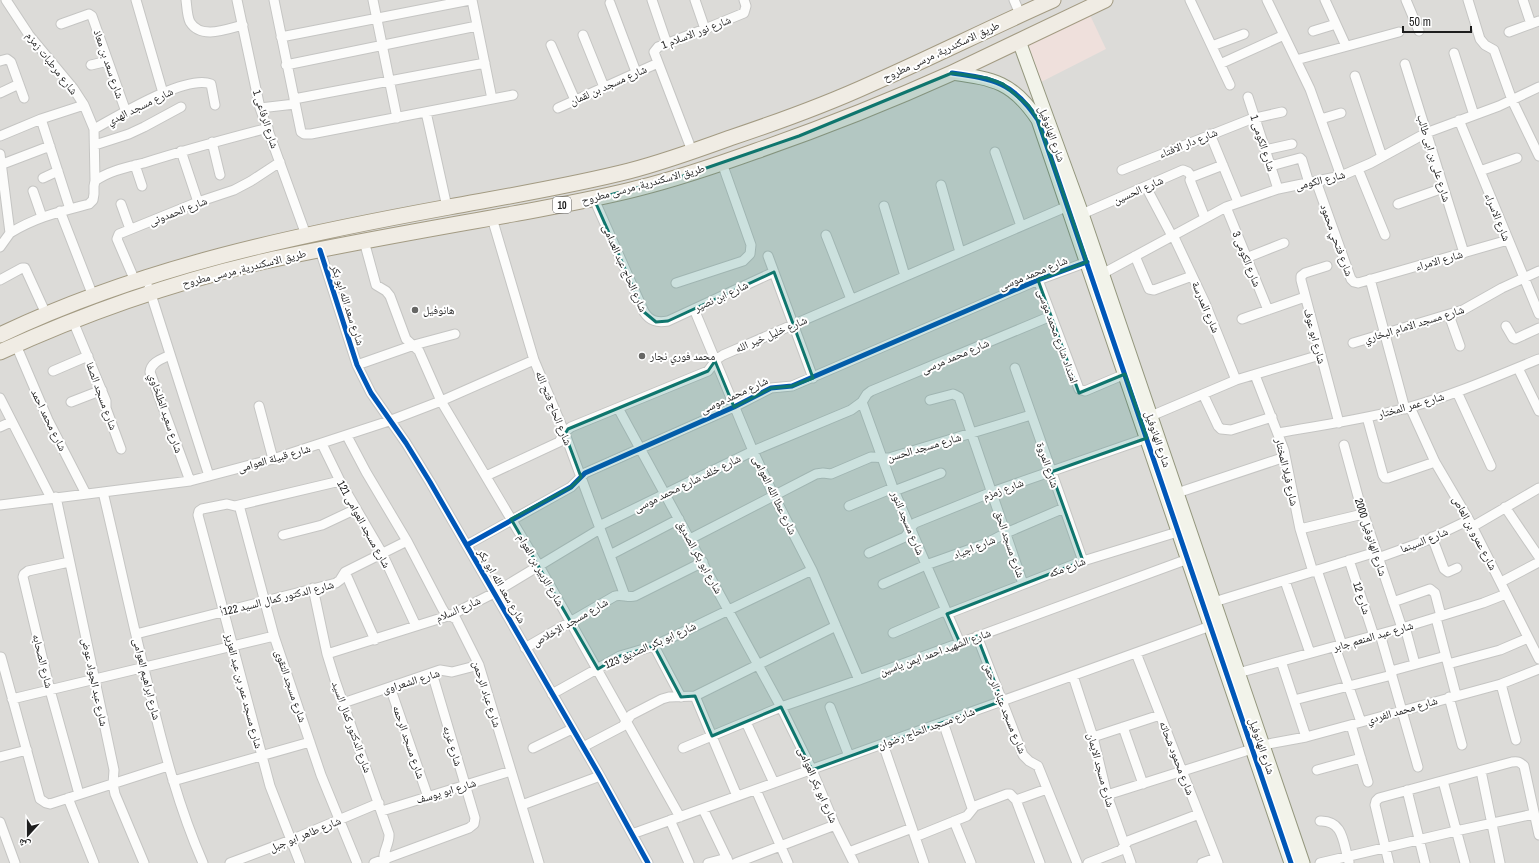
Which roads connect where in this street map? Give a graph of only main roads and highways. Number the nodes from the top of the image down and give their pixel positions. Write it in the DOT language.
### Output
graph roads {
  1 [pos="1053,0"];
  2 [pos="1105,0"];
  3 [pos="1014,17"];
  4 [pos="1019,41"];
  5 [pos="676,157"];
  6 [pos="633,170"];
  7 [pos="683,176"];
  8 [pos="639,188"];
  9 [pos="0,335"];
  10 [pos="0,352"];
  1 -- 3 [label="main road, طريق الاسكندرية, مرسى مطروح / 10"];
  2 -- 4 [label="main road, طريق الاسكندرية, مرسى مطروح / 10"];
  3 -- 4 [label="main road"];
  3 -- 5 [label="main road, طريق الاسكندرية, مرسى مطروح / 10"];
  4 -- 7 [label="main road, طريق الاسكندرية, مرسى مطروح / 10"];
  5 -- 6 [label="main road, طريق الاسكندرية, مرسى مطروح / 10"];
  5 -- 7 [label="main road"];
  6 -- 8 [label="main road"];
  6 -- 9 [label="main road, طريق الاسكندرية, مرسى مطروح / 10"];
  7 -- 8 [label="main road, طريق الاسكندرية, مرسى مطروح / 10"];
  8 -- 10 [label="main road, طريق الاسكندرية, مرسى مطروح / 10"];
}
